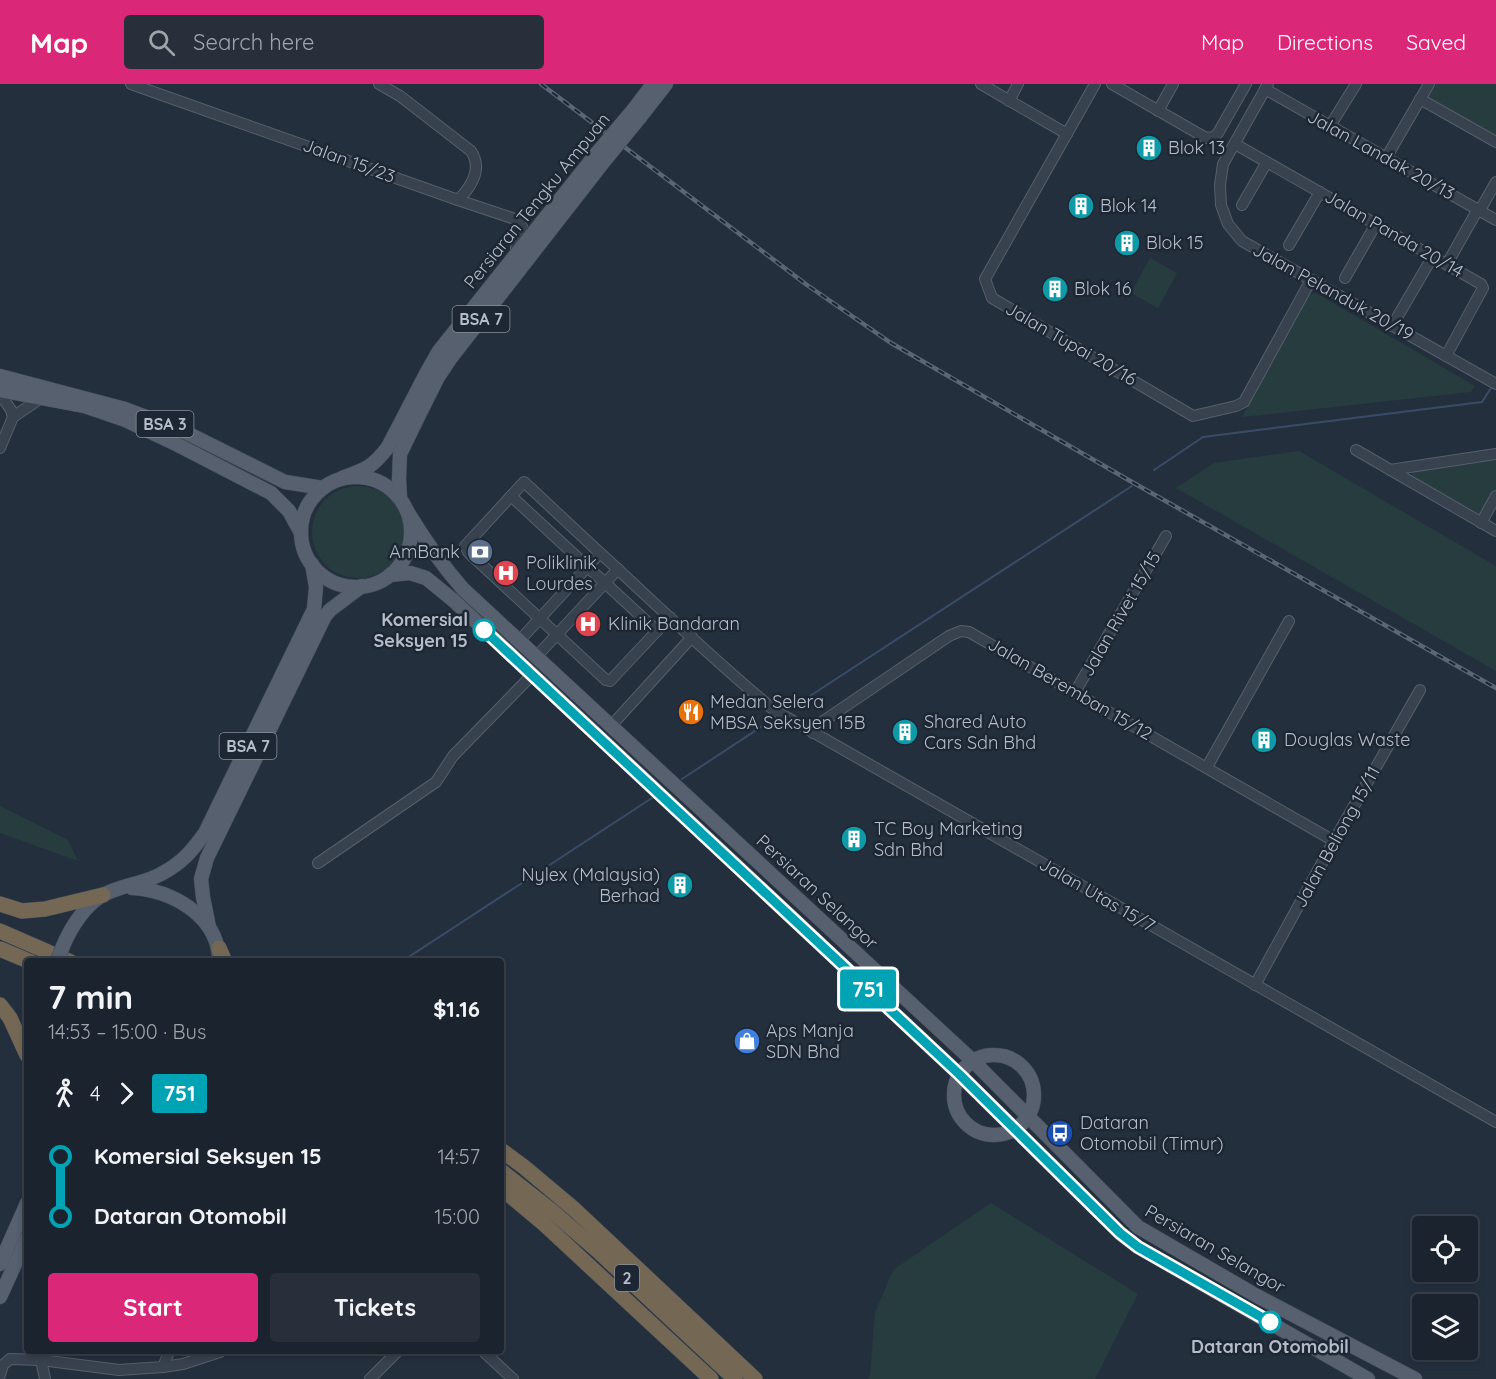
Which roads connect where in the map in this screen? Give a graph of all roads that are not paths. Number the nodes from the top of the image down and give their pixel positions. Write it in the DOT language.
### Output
graph roads {
  1 [pos="131,84"];
  2 [pos="379,84"];
  3 [pos="653,84"];
  4 [pos="666,84"];
  5 [pos="981,84"];
  6 [pos="1018,84"];
  7 [pos="1095,84"];
  8 [pos="1112,84"];
  9 [pos="1173,84"];
  10 [pos="1246,84"];
  11 [pos="1356,84"];
  12 [pos="1429,84"];
  13 [pos="1267,87"];
  14 [pos="1420,99"];
  15 [pos="1009,100"];
  16 [pos="1158,111"];
  17 [pos="638,112"];
  18 [pos="1330,126"];
  19 [pos="1067,134"];
  20 [pos="1496,142"];
  21 [pos="1235,144"];
  22 [pos="601,157"];
  23 [pos="1386,158"];
  24 [pos="1268,162"];
  25 [pos="1496,182"];
  26 [pos="1320,192"];
  27 [pos="458,200"];
  28 [pos="1242,205"];
  29 [pos="1479,210"];
  30 [pos="1496,220"];
  31 [pos="1376,224"];
  32 [pos="1289,245"];
  33 [pos="1433,256"];
  34 [pos="1447,264"];
  35 [pos="507,267"];
  36 [pos="1345,278"];
  37 [pos="1311,280"];
  38 [pos="1392,326"];
  39 [pos="1446,356"];
  40 [pos="0,376"];
  41 [pos="1496,384"];
  42 [pos="0,392"];
  43 [pos="41,398"];
  44 [pos="14,417"];
  45 [pos="0,448"];
  46 [pos="1356,450"];
  47 [pos="1496,454"];
  48 [pos="1390,470"];
  49 [pos="342,478"];
  50 [pos="323,488"];
  51 [pos="512,496"];
  52 [pos="1496,496"];
  53 [pos="404,505"];
  54 [pos="1481,523"];
  55 [pos="1496,531"];
  56 [pos="301,533"];
  57 [pos="1166,536"];
  58 [pos="600,553"];
  59 [pos="312,564"];
  60 [pos="588,567"];
  61 [pos="618,569"];
  62 [pos="390,575"];
  63 [pos="605,583"];
  64 [pos="362,586"];
  65 [pos="670,617"];
  66 [pos="540,619"];
  67 [pos="1289,621"];
  68 [pos="657,631"];
  69 [pos="557,634"];
  70 [pos="692,637"];
  71 [pos="519,641"];
  72 [pos="536,657"];
  73 [pos="532,675"];
  74 [pos="1420,690"];
  75 [pos="1075,692"];
  76 [pos="611,726"];
  77 [pos="813,733"];
  78 [pos="1207,767"];
  79 [pos="1334,841"];
  80 [pos="318,863"];
  81 [pos="124,888"];
  82 [pos="103,895"];
  83 [pos="0,904"];
  84 [pos="209,927"];
  85 [pos="0,931"];
  86 [pos="0,949"];
  87 [pos="221,957"];
  88 [pos="58,958"];
  89 [pos="62,958"];
  90 [pos="24,959"];
  91 [pos="1255,985"];
  92 [pos="0,1005"];
  93 [pos="24,1048"];
  94 [pos="973,1061"];
  95 [pos="960,1075"];
  96 [pos="1029,1116"];
  97 [pos="1496,1122"];
  98 [pos="1015,1129"];
  99 [pos="504,1152"];
  100 [pos="508,1185"];
  101 [pos="504,1204"];
  102 [pos="574,1209"];
  103 [pos="24,1210"];
  104 [pos="543,1223"];
  105 [pos="24,1245"];
  106 [pos="0,1264"];
  107 [pos="0,1297"];
  108 [pos="168,1354"];
  109 [pos="214,1354"];
  110 [pos="395,1354"];
  111 [pos="486,1354"];
  112 [pos="42,1356"];
  113 [pos="164,1367"];
  114 [pos="0,1375"];
  115 [pos="508,1378"];
  116 [pos="45,1379"];
  117 [pos="370,1379"];
  118 [pos="711,1379"];
  119 [pos="735,1379"];
  120 [pos="755,1379"];
  121 [pos="1368,1379"];
  122 [pos="1415,1379"];
  1 -- 27 [label="street, Jalan 15/23"];
  2 -- 27 [label="street"];
  3 -- 17 [label="main road, Persiaran Tengku Ampuan / BSA 7"];
  4 -- 17 [label="main road, Persiaran Tengku Ampuan / BSA 7"];
  5 -- 15 [label="street"];
  6 -- 15 [label="street"];
  7 -- 19 [label="street, Jalan Tupai 20/16"];
  8 -- 16 [label="street"];
  9 -- 16 [label="street"];
  10 -- 16 [label="street"];
  11 -- 18 [label="street"];
  12 -- 14 [label="street"];
  13 -- 18 [label="street, Jalan Landak 20/13"];
  13 -- 21 [label="street, Jalan Pelanduk 20/19"];
  14 -- 20 [label="street"];
  14 -- 23 [label="street"];
  15 -- 19 [label="street"];
  17 -- 22 [label="main road, Persiaran Tengku Ampuan / BSA 7, bridge"];
  18 -- 23 [label="street, Jalan Landak 20/13"];
  19 -- 37 [label="street, Jalan Tupai 20/16"];
  21 -- 24 [label="street, Jalan Panda 20/14"];
  21 -- 37 [label="street, Jalan Pelanduk 20/19"];
  22 -- 35 [label="main road, Persiaran Tengku Ampuan / BSA 7"];
  22 -- 53 [label="main road, Persiaran Tengku Ampuan / BSA 7"];
  23 -- 29 [label="street, Jalan Landak 20/13"];
  24 -- 26 [label="street, Jalan Panda 20/14"];
  24 -- 28 [label="street"];
  25 -- 29 [label="street"];
  26 -- 31 [label="street, Jalan Panda 20/14"];
  26 -- 32 [label="street"];
  27 -- 35 [label="street, Jalan 15/23"];
  29 -- 30 [label="street, Jalan Landak 20/13"];
  29 -- 34 [label="street"];
  31 -- 33 [label="street, Jalan Panda 20/14"];
  31 -- 36 [label="street"];
  33 -- 34 [label="street, Jalan Panda 20/14"];
  33 -- 38 [label="street"];
  34 -- 39 [label="street, Jalan Panda 20/14"];
  35 -- 49 [label="main road, Persiaran Tengku Ampuan / BSA 7"];
  37 -- 38 [label="street, Jalan Pelanduk 20/19"];
  38 -- 39 [label="street, Jalan Pelanduk 20/19"];
  39 -- 41 [label="street, Jalan Pelanduk 20/19"];
  40 -- 50 [label="main road, BSA 3"];
  42 -- 43 [label="main road, BSA 3"];
  42 -- 44 [label="street"];
  43 -- 44 [label="street"];
  43 -- 56 [label="main road, BSA 3"];
  44 -- 45 [label="street"];
  46 -- 48 [label="street"];
  47 -- 48 [label="street"];
  48 -- 54 [label="street"];
  49 -- 50 [label="main road"];
  49 -- 53 [label="main road"];
  50 -- 56 [label="main road"];
  51 -- 58 [label="street, Jalan Utas 15/7"];
  51 -- 60 [label="street"];
  51 -- 66 [label="street"];
  52 -- 54 [label="street"];
  53 -- 62 [label="main road"];
  53 -- 71 [label="main road, Persiaran Selangor"];
  54 -- 55 [label="street"];
  56 -- 59 [label="main road"];
  57 -- 75 [label="street, Jalan Rivet 15/15"];
  58 -- 60 [label="street"];
  58 -- 61 [label="street, Jalan Utas 15/7"];
  59 -- 64 [label="main road"];
  59 -- 81 [label="main road, BSA 7"];
  60 -- 63 [label="street"];
  60 -- 66 [label="street"];
  61 -- 63 [label="street"];
  61 -- 65 [label="street, Jalan Utas 15/7"];
  62 -- 64 [label="main road"];
  62 -- 73 [label="main road, Persiaran Selangor"];
  63 -- 68 [label="street"];
  63 -- 69 [label="street"];
  64 -- 84 [label="main road, BSA 7"];
  65 -- 68 [label="street"];
  65 -- 70 [label="street, Jalan Utas 15/7"];
  66 -- 69 [label="street"];
  66 -- 71 [label="street"];
  67 -- 78 [label="street"];
  68 -- 69 [label="street"];
  69 -- 72 [label="street"];
  70 -- 76 [label="street"];
  70 -- 77 [label="street, Jalan Utas 15/7"];
  71 -- 72 [label="main road, Persiaran Selangor"];
  72 -- 76 [label="main road, Persiaran Selangor"];
  73 -- 80 [label="street"];
  73 -- 95 [label="main road, Persiaran Selangor"];
  74 -- 79 [label="street, Jalan Beliong 15/11"];
  75 -- 77 [label="street, Jalan Beremban 15/12"];
  75 -- 78 [label="street, Jalan Beremban 15/12"];
  76 -- 94 [label="main road, Persiaran Selangor"];
  77 -- 91 [label="street, Jalan Utas 15/7"];
  78 -- 79 [label="street, Jalan Beremban 15/12"];
  79 -- 91 [label="street, Jalan Beliong 15/11"];
  81 -- 82 [label="main road"];
  81 -- 84 [label="main road"];
  82 -- 83 [label="highway"];
  82 -- 88 [label="main road, bridge"];
  84 -- 87 [label="main road"];
  85 -- 89 [label="highway"];
  86 -- 90 [label="highway"];
  91 -- 97 [label="street, Jalan Utas 15/7"];
  92 -- 93 [label="highway"];
  94 -- 95 [label="main road"];
  94 -- 96 [label="main road, Persiaran Selangor"];
  94 -- 96 [label="main road"];
  95 -- 98 [label="main road, Persiaran Selangor"];
  95 -- 98 [label="main road"];
  96 -- 98 [label="main road"];
  96 -- 122 [label="main road, Persiaran Selangor"];
  98 -- 121 [label="main road, Persiaran Selangor"];
  99 -- 102 [label="highway"];
  100 -- 102 [label="highway"];
  100 -- 104 [label="highway, 2"];
  100 -- 119 [label="highway, 2"];
  101 -- 104 [label="highway"];
  102 -- 120 [label="highway"];
  103 -- 106 [label="main road"];
  104 -- 118 [label="highway, 2"];
  105 -- 107 [label="main road"];
  108 -- 113 [label="street"];
  109 -- 113 [label="street"];
  110 -- 117 [label="street"];
  111 -- 115 [label="street"];
  112 -- 113 [label="street"];
  112 -- 114 [label="street"];
  112 -- 116 [label="street"];
}
